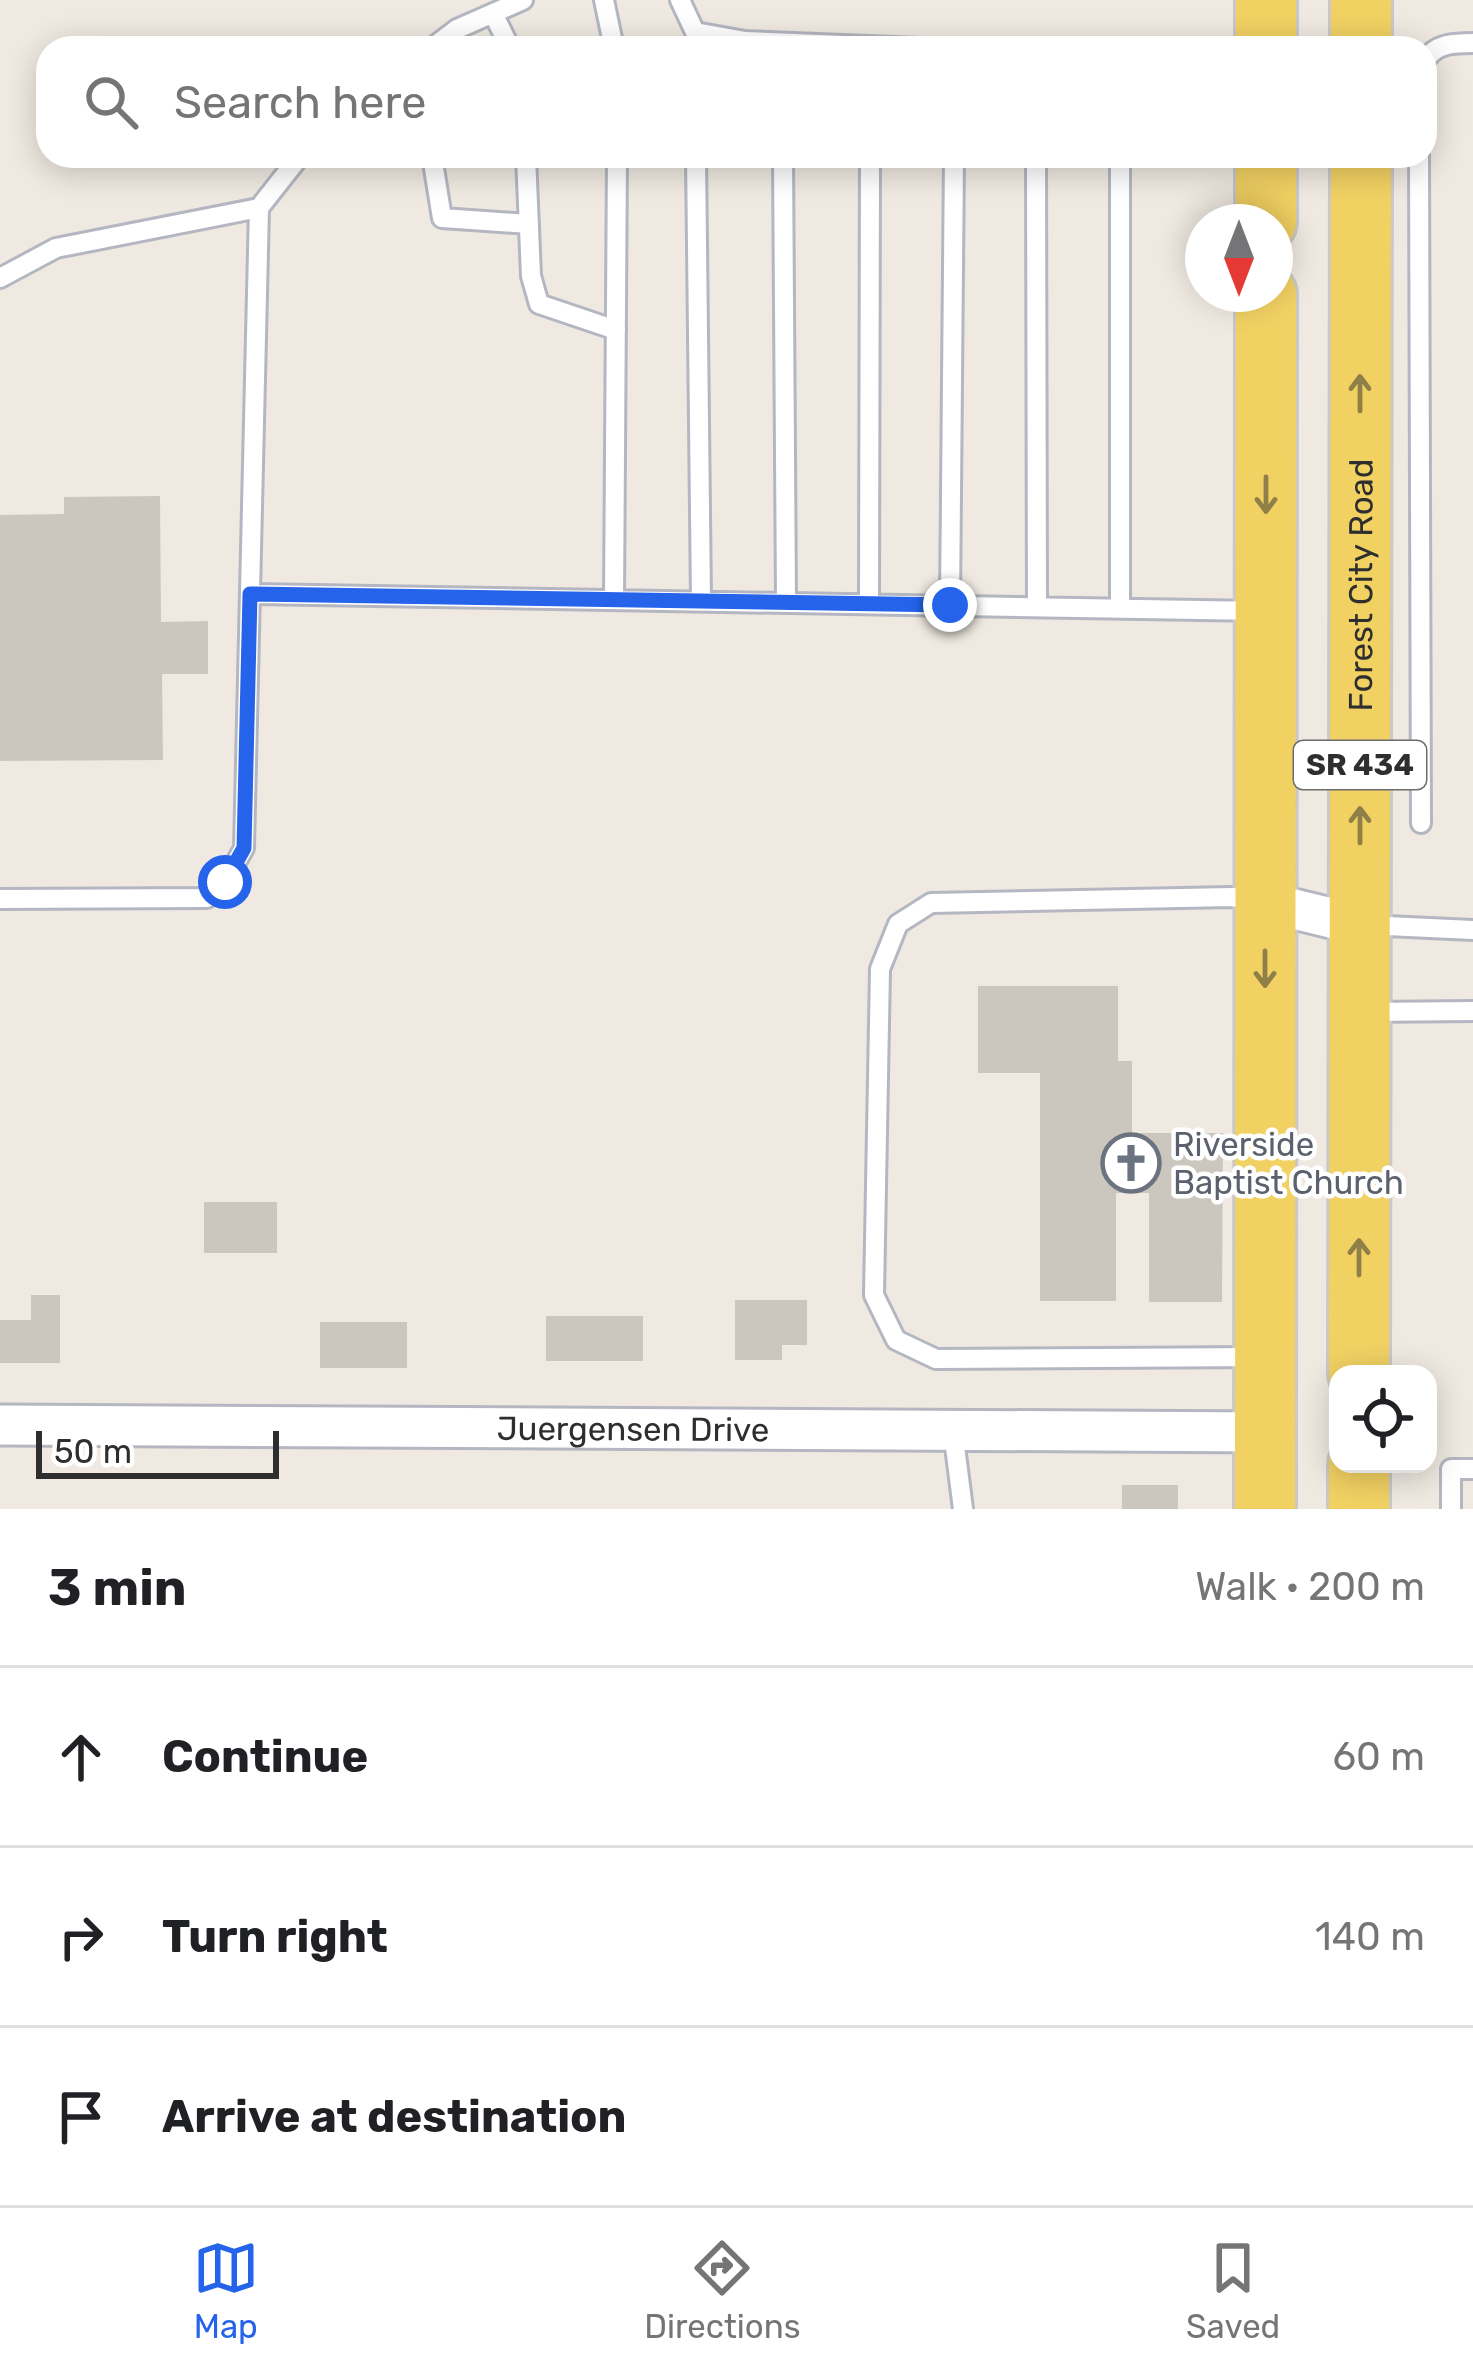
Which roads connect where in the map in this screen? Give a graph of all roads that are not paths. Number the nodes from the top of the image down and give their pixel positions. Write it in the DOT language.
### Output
graph roads {
  1 [pos="523,0"];
  2 [pos="604,0"];
  3 [pos="680,0"];
  4 [pos="1266,0"];
  5 [pos="1361,0"];
  6 [pos="494,13"];
  7 [pos="447,36"];
  8 [pos="505,36"];
  9 [pos="612,36"];
  10 [pos="694,36"];
  11 [pos="1266,36"];
  12 [pos="1361,36"];
  13 [pos="1473,43"];
  14 [pos="1437,50"];
  15 [pos="291,168"];
  16 [pos="434,168"];
  17 [pos="527,168"];
  18 [pos="617,168"];
  19 [pos="696,168"];
  20 [pos="783,168"];
  21 [pos="870,168"];
  22 [pos="954,168"];
  23 [pos="1036,168"];
  24 [pos="1120,168"];
  25 [pos="1266,168"];
  26 [pos="1361,168"];
  27 [pos="1419,168"];
  28 [pos="1266,204"];
  29 [pos="260,208"];
  30 [pos="529,224"];
  31 [pos="0,278"];
  32 [pos="1266,312"];
  33 [pos="616,330"];
  34 [pos="250,594"];
  35 [pos="614,600"];
  36 [pos="701,601"];
  37 [pos="786,603"];
  38 [pos="869,604"];
  39 [pos="950,605"];
  40 [pos="1037,607"];
  41 [pos="1120,608"];
  42 [pos="1266,611"];
  43 [pos="1421,823"];
  44 [pos="0,899"];
  45 [pos="1265,902"];
  46 [pos="1360,925"];
  47 [pos="1473,930"];
  48 [pos="1473,1011"];
  49 [pos="1360,1012"];
  50 [pos="1265,1357"];
  51 [pos="1359,1365"];
  52 [pos="0,1425"];
  53 [pos="952,1430"];
  54 [pos="1265,1432"];
  55 [pos="1473,1469"];
  56 [pos="1359,1473"];
  57 [pos="963,1509"];
  58 [pos="1265,1509"];
  59 [pos="1359,1509"];
  60 [pos="1451,1509"];
  1 -- 6 [label="lane"];
  2 -- 9 [label="lane"];
  3 -- 10 [label="lane"];
  4 -- 11 [label="main road"];
  5 -- 12 [label="main road"];
  6 -- 7 [label="lane"];
  6 -- 8 [label="lane"];
  13 -- 14 [label="lane"];
  15 -- 29 [label="lane"];
  16 -- 30 [label="lane"];
  17 -- 30 [label="lane"];
  18 -- 33 [label="lane"];
  19 -- 36 [label="lane"];
  20 -- 37 [label="lane"];
  21 -- 38 [label="lane"];
  22 -- 39 [label="lane"];
  23 -- 40 [label="lane"];
  24 -- 41 [label="lane"];
  25 -- 28 [label="main road"];
  46 -- 26 [label="main road, Forest City Road / SR 434, one-way"];
  27 -- 43 [label="lane"];
  29 -- 31 [label="lane"];
  29 -- 34 [label="lane"];
  30 -- 33 [label="lane"];
  32 -- 42 [label="main road, SR 434, one-way"];
  33 -- 35 [label="lane"];
  34 -- 35 [label="lane"];
  34 -- 44 [label="lane"];
  35 -- 36 [label="lane"];
  36 -- 37 [label="lane"];
  37 -- 38 [label="lane"];
  38 -- 39 [label="lane"];
  39 -- 40 [label="lane"];
  40 -- 41 [label="lane"];
  41 -- 42 [label="lane"];
  42 -- 45 [label="main road, SR 434"];
  45 -- 46 [label="street"];
  45 -- 50 [label="main road, SR 434, one-way"];
  45 -- 50 [label="lane"];
  46 -- 47 [label="lane"];
  46 -- 49 [label="main road, Forest City Road / SR 434"];
  48 -- 49 [label="lane"];
  51 -- 49 [label="main road, Forest City Road / SR 434, one-way"];
  50 -- 54 [label="main road, SR 434"];
  52 -- 53 [label="street, Juergensen Drive"];
  53 -- 54 [label="street, Juergensen Drive"];
  53 -- 57 [label="lane"];
  54 -- 58 [label="main road, SR 434"];
  55 -- 60 [label="lane"];
  56 -- 59 [label="main road"];
}
